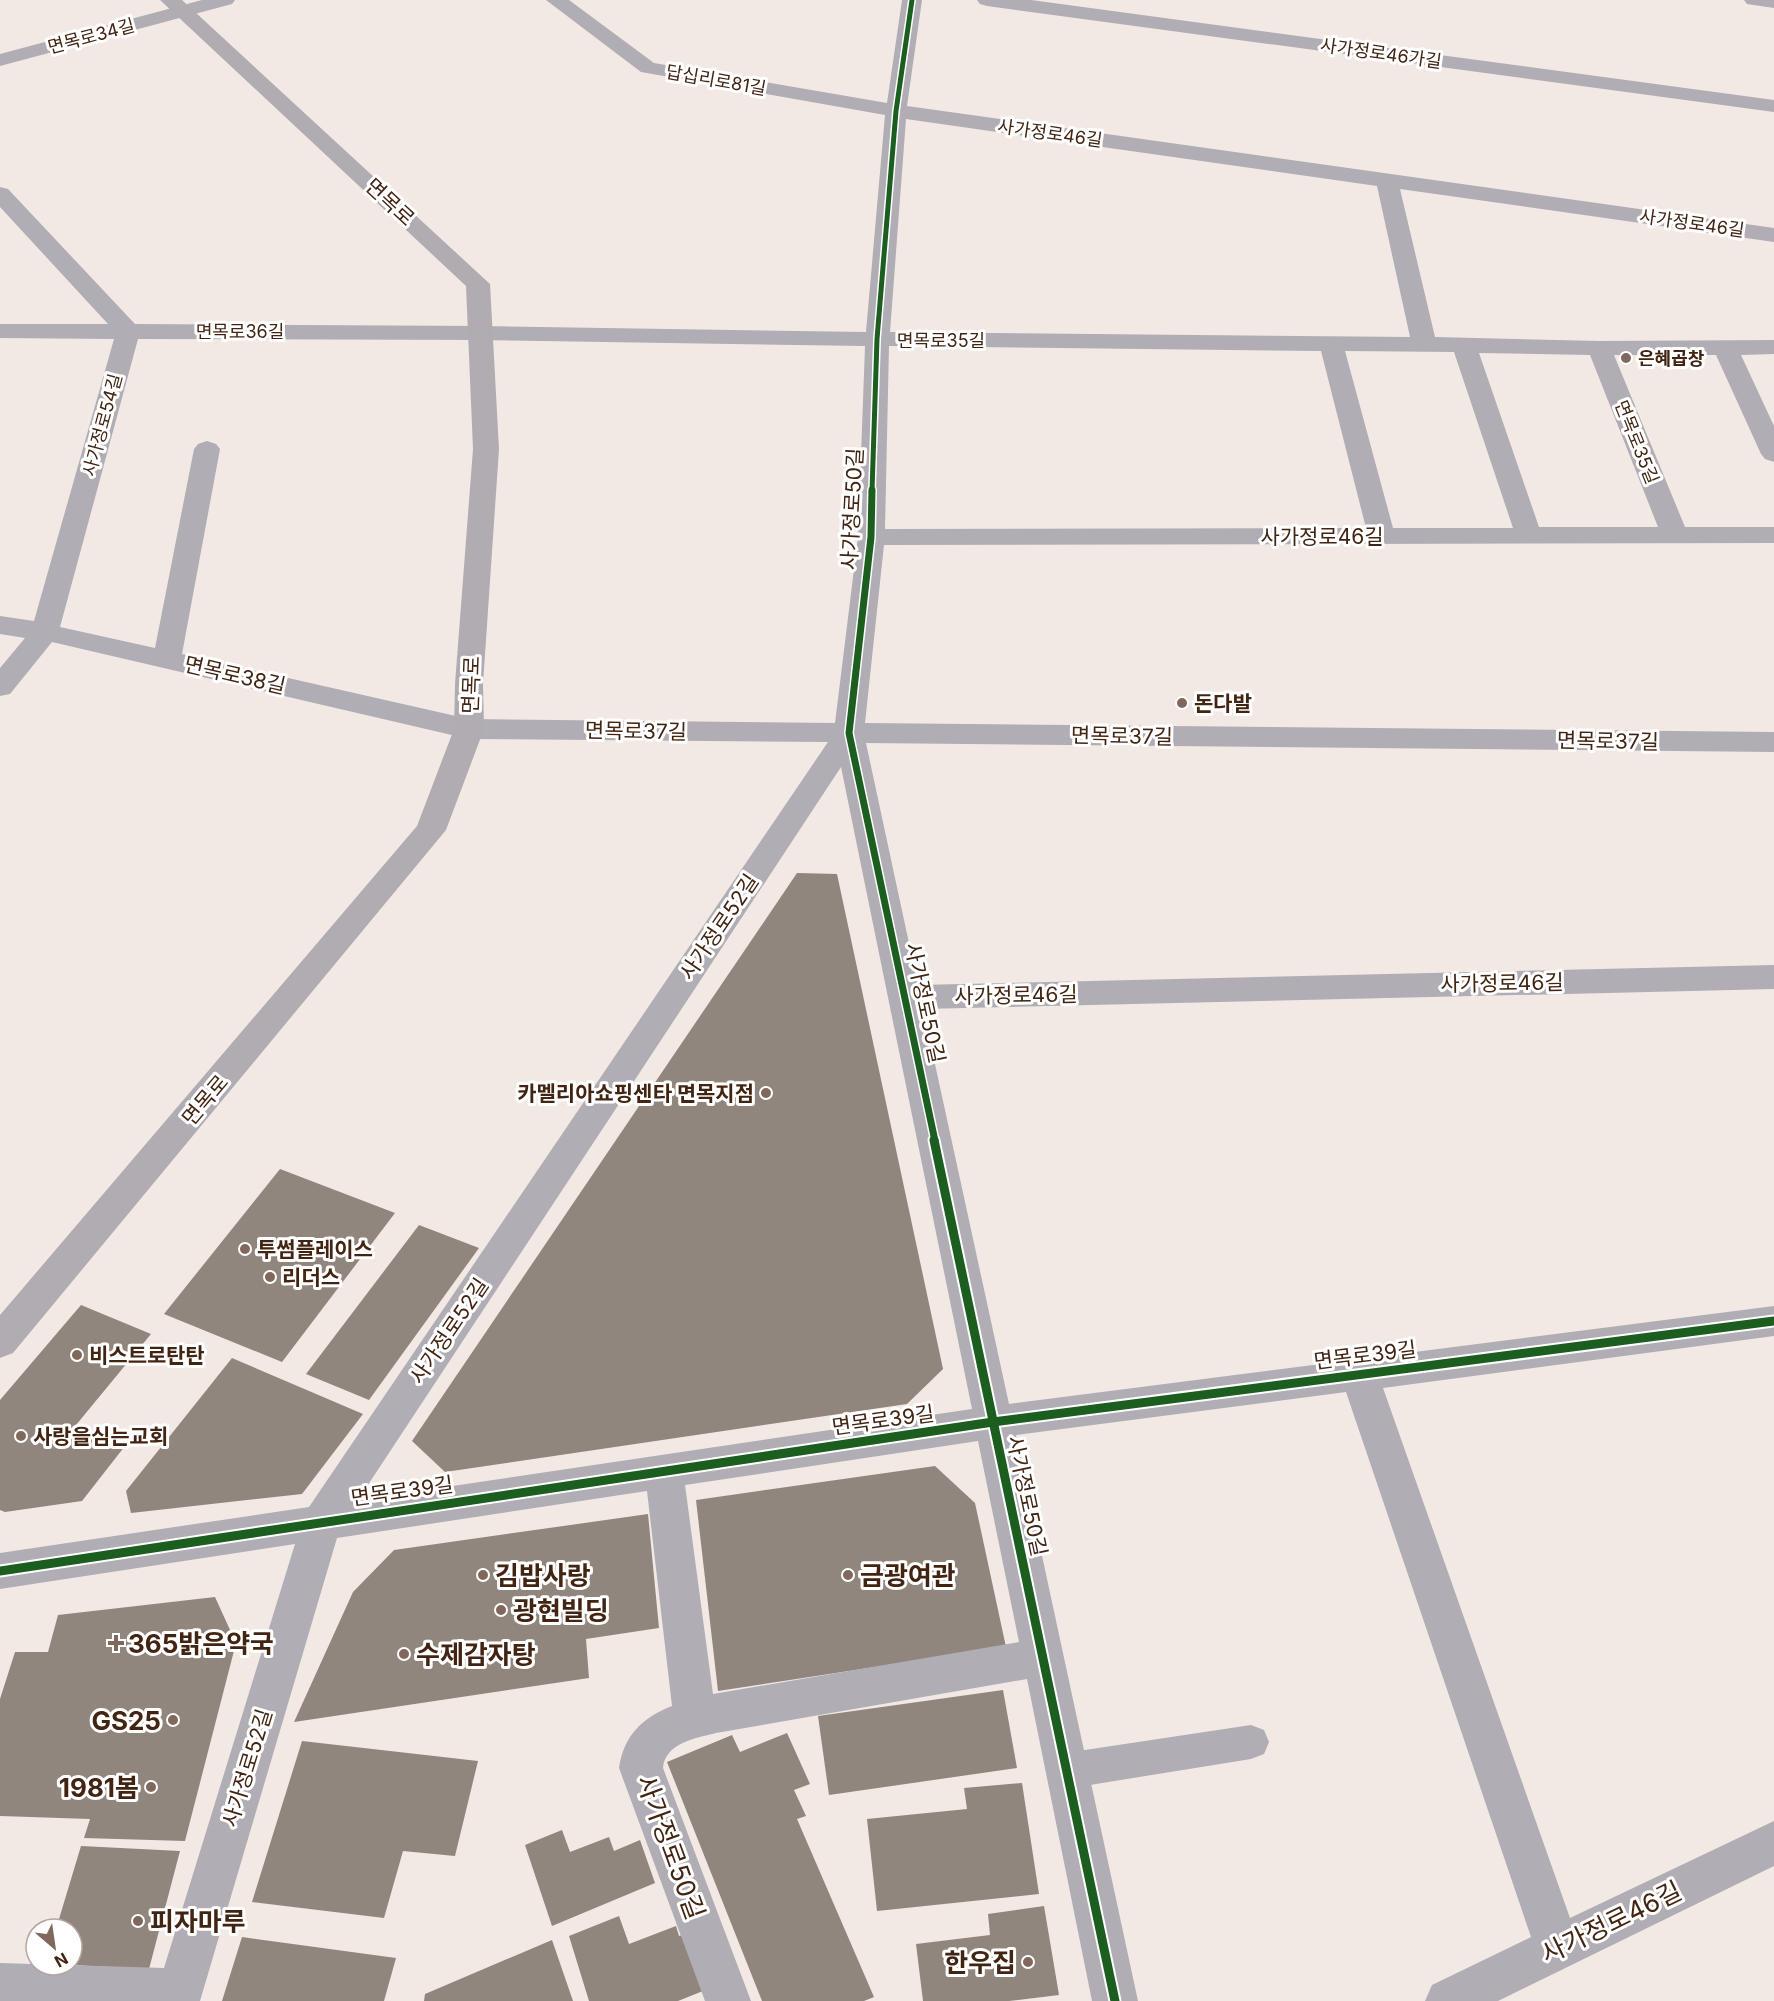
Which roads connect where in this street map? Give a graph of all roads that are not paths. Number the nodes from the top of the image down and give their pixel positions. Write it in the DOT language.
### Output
graph roads {
  1 [pos="225,0"];
  2 [pos="556,0"];
  3 [pos="912,0"];
  4 [pos="987,0"];
  5 [pos="1754,0"];
  6 [pos="1774,2"];
  7 [pos="176,6"];
  8 [pos="0,60"];
  9 [pos="1774,106"];
  10 [pos="896,111"];
  11 [pos="1387,181"];
  12 [pos="0,194"];
  13 [pos="1774,235"];
  14 [pos="0,331"];
  15 [pos="128,331"];
  16 [pos="480,333"];
  17 [pos="877,339"];
  18 [pos="1330,343"];
  19 [pos="1424,344"];
  20 [pos="1464,345"];
  21 [pos="1725,347"];
  22 [pos="1774,347"];
  23 [pos="1599,348"];
  24 [pos="207,449"];
  25 [pos="1774,454"];
  26 [pos="1774,535"];
  27 [pos="1382,536"];
  28 [pos="1529,536"];
  29 [pos="1675,536"];
  30 [pos="871,537"];
  31 [pos="0,625"];
  32 [pos="45,632"];
  33 [pos="167,660"];
  34 [pos="0,687"];
  35 [pos="469,729"];
  36 [pos="849,733"];
  37 [pos="1774,742"];
  38 [pos="1774,977"];
  39 [pos="906,997"];
  40 [pos="1774,1321"];
  41 [pos="0,1342"];
  42 [pos="1359,1374"];
  43 [pos="993,1422"];
  44 [pos="664,1471"];
  45 [pos="322,1521"];
  46 [pos="0,1571"];
  47 [pos="1043,1657"];
  48 [pos="695,1719"];
  49 [pos="1251,1742"];
  50 [pos="1065,1771"];
  51 [pos="1774,1843"];
  52 [pos="1558,1949"];
  53 [pos="0,1986"];
  54 [pos="178,1996"];
  55 [pos="728,2001"];
  56 [pos="1114,2001"];
  57 [pos="1448,2001"];
  1 -- 7 [label="street, 면목로34길"];
  2 -- 10 [label="street, 답십리로81길"];
  3 -- 10 [label="street, 사가정로50길"];
  4 -- 9 [label="street, 사가정로46가길"];
  5 -- 6 [label="street"];
  7 -- 8 [label="street, 면목로34길"];
  7 -- 16 [label="street, 면목로"];
  10 -- 11 [label="street, 사가정로46길"];
  10 -- 17 [label="street, 사가정로50길"];
  11 -- 13 [label="street, 사가정로46길"];
  11 -- 19 [label="street"];
  12 -- 15 [label="street"];
  14 -- 15 [label="street, 면목로36길"];
  15 -- 16 [label="street, 면목로36길"];
  15 -- 32 [label="street, 사가정로54길"];
  16 -- 17 [label="street, 면목로35길"];
  16 -- 35 [label="street, 면목로"];
  17 -- 18 [label="street, 면목로35길"];
  17 -- 30 [label="street, 사가정로50길"];
  18 -- 19 [label="street, 면목로35길"];
  18 -- 27 [label="street"];
  19 -- 20 [label="street, 면목로35길"];
  20 -- 23 [label="street, 면목로35길"];
  20 -- 28 [label="street"];
  21 -- 22 [label="street, 면목로35길"];
  21 -- 23 [label="street, 면목로35길"];
  21 -- 25 [label="street"];
  23 -- 29 [label="street, 면목로35길"];
  24 -- 33 [label="street"];
  26 -- 29 [label="street, 사가정로46길"];
  27 -- 28 [label="street, 사가정로46길"];
  27 -- 30 [label="street, 사가정로46길"];
  28 -- 29 [label="street, 사가정로46길"];
  30 -- 36 [label="street, 사가정로50길"];
  31 -- 32 [label="street, 면목로38길"];
  32 -- 33 [label="street, 면목로38길"];
  32 -- 34 [label="street, 사가정로54길"];
  33 -- 35 [label="street, 면목로38길"];
  35 -- 36 [label="street, 면목로37길"];
  35 -- 41 [label="street, 면목로"];
  36 -- 37 [label="street, 면목로37길"];
  36 -- 39 [label="street, 사가정로50길"];
  36 -- 45 [label="street, 사가정로52길"];
  38 -- 39 [label="street, 사가정로46길"];
  39 -- 43 [label="street, 사가정로50길"];
  40 -- 42 [label="street, 면목로39길"];
  42 -- 43 [label="street, 면목로39길"];
  42 -- 52 [label="street"];
  43 -- 44 [label="street, 면목로39길"];
  43 -- 47 [label="street, 사가정로50길"];
  44 -- 45 [label="street, 면목로39길"];
  44 -- 48 [label="street"];
  45 -- 46 [label="street, 면목로39길"];
  45 -- 54 [label="street, 사가정로52길"];
  47 -- 48 [label="street, 사가정로50길"];
  47 -- 50 [label="street, 사가정로50길"];
  48 -- 55 [label="street, 사가정로50길"];
  49 -- 50 [label="lane"];
  50 -- 56 [label="street, 사가정로50길"];
  51 -- 52 [label="street, 사가정로46길"];
  52 -- 57 [label="street, 사가정로46길"];
  53 -- 54 [label="street, 사가정로52길"];
}
